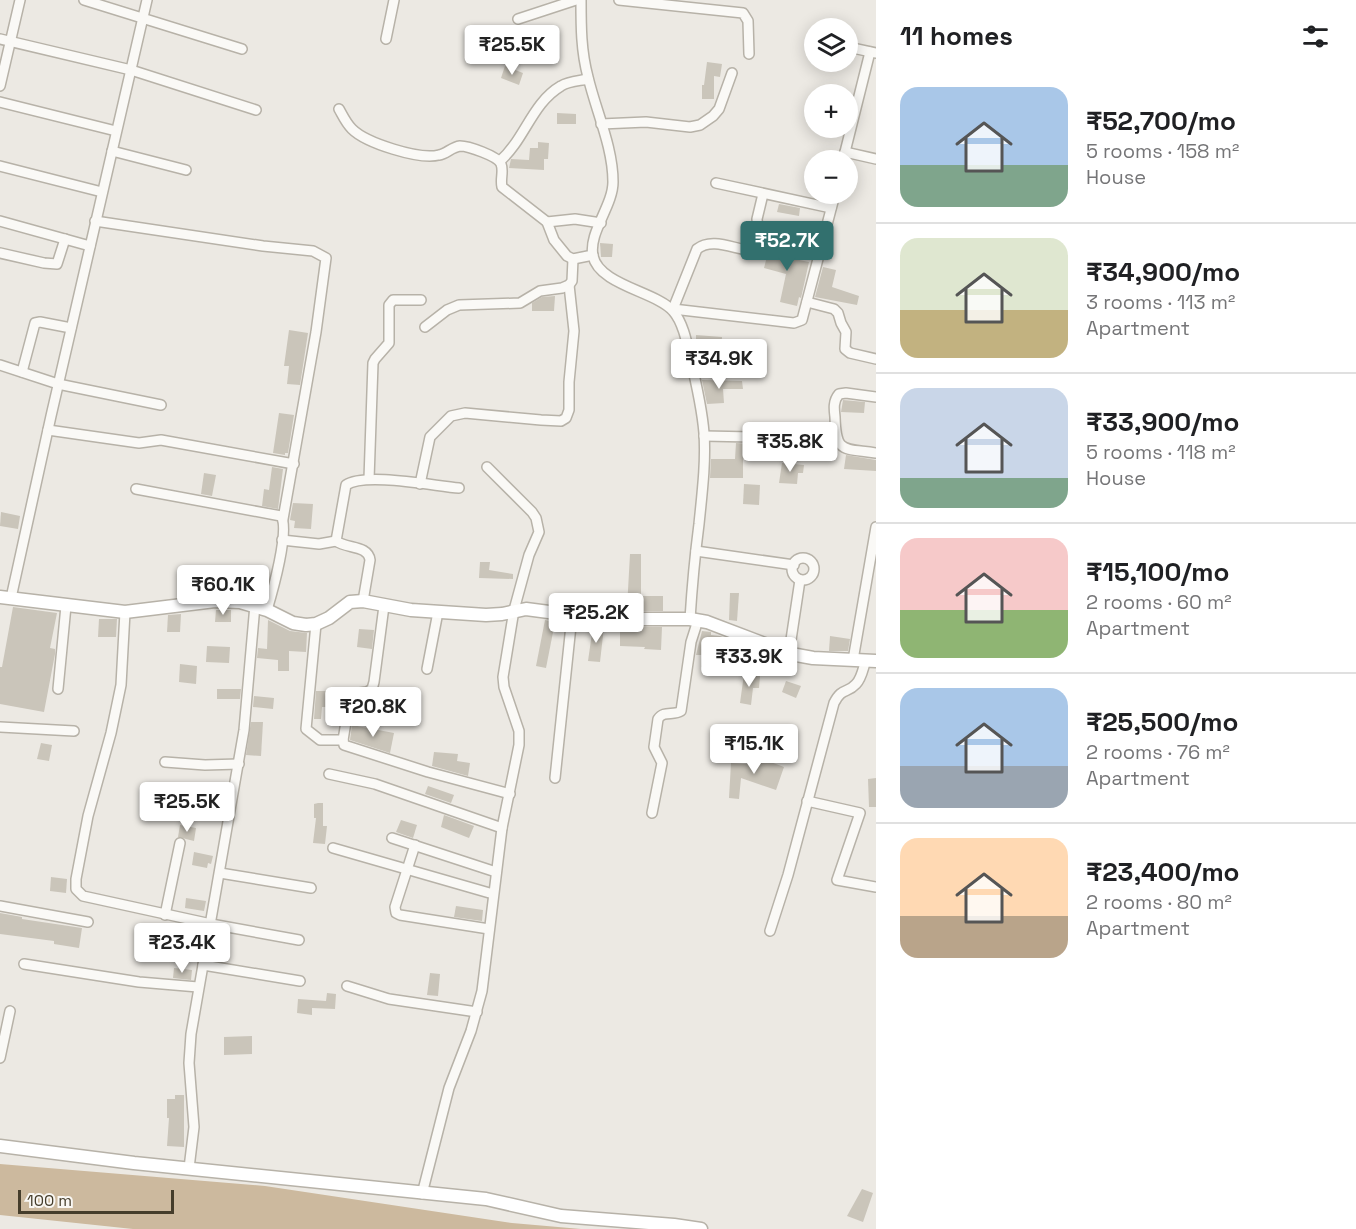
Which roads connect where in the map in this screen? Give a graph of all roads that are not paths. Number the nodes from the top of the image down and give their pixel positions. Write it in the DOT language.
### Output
graph roads {
  1 [pos="20,0"];
  2 [pos="84,0"];
  3 [pos="147,0"];
  4 [pos="394,0"];
  5 [pos="576,0"];
  6 [pos="581,0"];
  7 [pos="619,0"];
  8 [pos="143,16"];
  9 [pos="518,19"];
  10 [pos="387,39"];
  11 [pos="5,40"];
  12 [pos="242,49"];
  13 [pos="858,49"];
  14 [pos="873,53"];
  15 [pos="749,54"];
  16 [pos="130,70"];
  17 [pos="732,73"];
  18 [pos="588,79"];
  19 [pos="0,86"];
  20 [pos="0,102"];
  21 [pos="339,109"];
  22 [pos="256,110"];
  23 [pos="601,123"];
  24 [pos="116,131"];
  25 [pos="846,150"];
  26 [pos="112,151"];
  27 [pos="858,157"];
  28 [pos="876,159"];
  29 [pos="500,161"];
  30 [pos="0,165"];
  31 [pos="186,170"];
  32 [pos="716,183"];
  33 [pos="102,192"];
  34 [pos="763,194"];
  35 [pos="832,204"];
  36 [pos="831,208"];
  37 [pos="0,221"];
  38 [pos="95,221"];
  39 [pos="547,222"];
  40 [pos="601,223"];
  41 [pos="65,239"];
  42 [pos="90,246"];
  43 [pos="0,253"];
  44 [pos="592,255"];
  45 [pos="573,259"];
  46 [pos="569,285"];
  47 [pos="421,300"];
  48 [pos="807,302"];
  49 [pos="673,309"];
  50 [pos="425,327"];
  51 [pos="71,328"];
  52 [pos="876,359"];
  53 [pos="0,365"];
  54 [pos="22,372"];
  55 [pos="58,384"];
  56 [pos="876,397"];
  57 [pos="161,405"];
  58 [pos="48,430"];
  59 [pos="704,436"];
  60 [pos="795,438"];
  61 [pos="876,453"];
  62 [pos="294,464"];
  63 [pos="487,467"];
  64 [pos="369,479"];
  65 [pos="420,484"];
  66 [pos="136,489"];
  67 [pos="459,489"];
  68 [pos="283,519"];
  69 [pos="876,527"];
  70 [pos="282,540"];
  71 [pos="336,541"];
  72 [pos="696,550"];
  73 [pos="794,565"];
  74 [pos="872,574"];
  75 [pos="800,580"];
  76 [pos="5,597"];
  77 [pos="363,602"];
  78 [pos="255,605"];
  79 [pos="66,606"];
  80 [pos="384,606"];
  81 [pos="267,610"];
  82 [pos="514,610"];
  83 [pos="125,612"];
  84 [pos="438,612"];
  85 [pos="572,616"];
  86 [pos="694,619"];
  87 [pos="316,624"];
  88 [pos="789,653"];
  89 [pos="853,660"];
  90 [pos="871,661"];
  91 [pos="427,669"];
  92 [pos="58,689"];
  93 [pos="0,727"];
  94 [pos="74,731"];
  95 [pos="344,740"];
  96 [pos="165,762"];
  97 [pos="239,764"];
  98 [pos="329,774"];
  99 [pos="555,778"];
  100 [pos="510,794"];
  101 [pos="807,801"];
  102 [pos="652,813"];
  103 [pos="502,828"];
  104 [pos="392,838"];
  105 [pos="180,843"];
  106 [pos="414,845"];
  107 [pos="333,848"];
  108 [pos="406,869"];
  109 [pos="496,872"];
  110 [pos="220,873"];
  111 [pos="876,887"];
  112 [pos="311,888"];
  113 [pos="493,894"];
  114 [pos="0,906"];
  115 [pos="165,915"];
  116 [pos="88,922"];
  117 [pos="211,924"];
  118 [pos="489,929"];
  119 [pos="770,931"];
  120 [pos="299,940"];
  121 [pos="24,964"];
  122 [pos="203,965"];
  123 [pos="300,981"];
  124 [pos="347,986"];
  125 [pos="198,987"];
  126 [pos="10,1011"];
  127 [pos="477,1012"];
  128 [pos="0,1058"];
  129 [pos="0,1146"];
  130 [pos="189,1168"];
  131 [pos="422,1194"];
  132 [pos="700,1229"];
  1 -- 11 [label="street"];
  2 -- 8 [label="street"];
  3 -- 8 [label="street"];
  4 -- 10 [label="street"];
  5 -- 9 [label="street"];
  6 -- 18 [label="street"];
  7 -- 15 [label="street"];
  8 -- 12 [label="street"];
  8 -- 16 [label="street"];
  11 -- 16 [label="street"];
  11 -- 19 [label="street"];
  13 -- 14 [label="street"];
  14 -- 25 [label="street"];
  16 -- 22 [label="street"];
  16 -- 24 [label="street"];
  17 -- 23 [label="street"];
  18 -- 23 [label="street"];
  18 -- 29 [label="street"];
  20 -- 24 [label="street"];
  21 -- 29 [label="street"];
  23 -- 40 [label="street"];
  24 -- 26 [label="street"];
  26 -- 31 [label="street"];
  26 -- 33 [label="street"];
  27 -- 28 [label="street"];
  29 -- 39 [label="street"];
  30 -- 33 [label="street"];
  32 -- 34 [label="street"];
  33 -- 38 [label="street"];
  34 -- 36 [label="street"];
  34 -- 49 [label="street"];
  35 -- 36 [label="street"];
  36 -- 48 [label="street"];
  37 -- 41 [label="street"];
  38 -- 42 [label="street"];
  38 -- 62 [label="street"];
  39 -- 40 [label="street"];
  39 -- 45 [label="street"];
  40 -- 44 [label="street"];
  41 -- 42 [label="street"];
  41 -- 43 [label="street"];
  42 -- 51 [label="street"];
  44 -- 45 [label="street"];
  44 -- 49 [label="street"];
  45 -- 46 [label="street"];
  46 -- 50 [label="street"];
  46 -- 65 [label="street"];
  47 -- 64 [label="street"];
  48 -- 49 [label="street"];
  48 -- 52 [label="street"];
  49 -- 59 [label="street"];
  51 -- 54 [label="street"];
  51 -- 55 [label="street"];
  53 -- 54 [label="street"];
  54 -- 55 [label="street"];
  55 -- 57 [label="street"];
  55 -- 58 [label="street"];
  56 -- 61 [label="street"];
  58 -- 62 [label="street"];
  58 -- 76 [label="street"];
  59 -- 60 [label="street"];
  59 -- 72 [label="street"];
  62 -- 68 [label="street"];
  63 -- 82 [label="street"];
  64 -- 65 [label="street"];
  64 -- 71 [label="street"];
  65 -- 67 [label="street"];
  66 -- 68 [label="street"];
  68 -- 70 [label="street"];
  69 -- 74 [label="street"];
  70 -- 71 [label="street"];
  70 -- 81 [label="street"];
  71 -- 77 [label="street"];
  72 -- 73 [label="street"];
  72 -- 86 [label="street"];
  73 -- 75 [label="street"];
  73 -- 75 [label="street"];
  74 -- 89 [label="street"];
  75 -- 88 [label="street"];
  76 -- 79 [label="street"];
  77 -- 80 [label="street"];
  77 -- 87 [label="street"];
  78 -- 81 [label="street"];
  78 -- 83 [label="street"];
  78 -- 97 [label="street"];
  79 -- 83 [label="street"];
  79 -- 92 [label="street"];
  80 -- 84 [label="street"];
  80 -- 95 [label="street"];
  81 -- 87 [label="street"];
  82 -- 84 [label="street"];
  82 -- 85 [label="street"];
  82 -- 100 [label="street"];
  83 -- 115 [label="street"];
  84 -- 91 [label="street"];
  85 -- 86 [label="street"];
  85 -- 99 [label="street"];
  86 -- 88 [label="street"];
  86 -- 102 [label="street"];
  87 -- 95 [label="street"];
  88 -- 89 [label="street"];
  89 -- 90 [label="street"];
  90 -- 101 [label="street"];
  93 -- 94 [label="street"];
  95 -- 100 [label="street"];
  96 -- 97 [label="street"];
  97 -- 110 [label="street"];
  98 -- 103 [label="street"];
  100 -- 103 [label="street"];
  101 -- 111 [label="street"];
  101 -- 119 [label="street"];
  103 -- 109 [label="street"];
  104 -- 106 [label="street"];
  105 -- 115 [label="street"];
  106 -- 108 [label="street"];
  106 -- 109 [label="street"];
  107 -- 108 [label="street"];
  108 -- 113 [label="street"];
  108 -- 118 [label="street"];
  109 -- 113 [label="street"];
  110 -- 112 [label="street"];
  110 -- 117 [label="street"];
  113 -- 118 [label="street"];
  114 -- 116 [label="street"];
  115 -- 117 [label="street"];
  117 -- 120 [label="street"];
  117 -- 122 [label="street"];
  118 -- 127 [label="street"];
  121 -- 125 [label="street"];
  122 -- 123 [label="street"];
  122 -- 125 [label="street"];
  124 -- 127 [label="street"];
  125 -- 130 [label="street"];
  126 -- 128 [label="street"];
  127 -- 131 [label="street"];
  129 -- 130 [label="street"];
  130 -- 131 [label="street"];
  131 -- 132 [label="street"];
}
